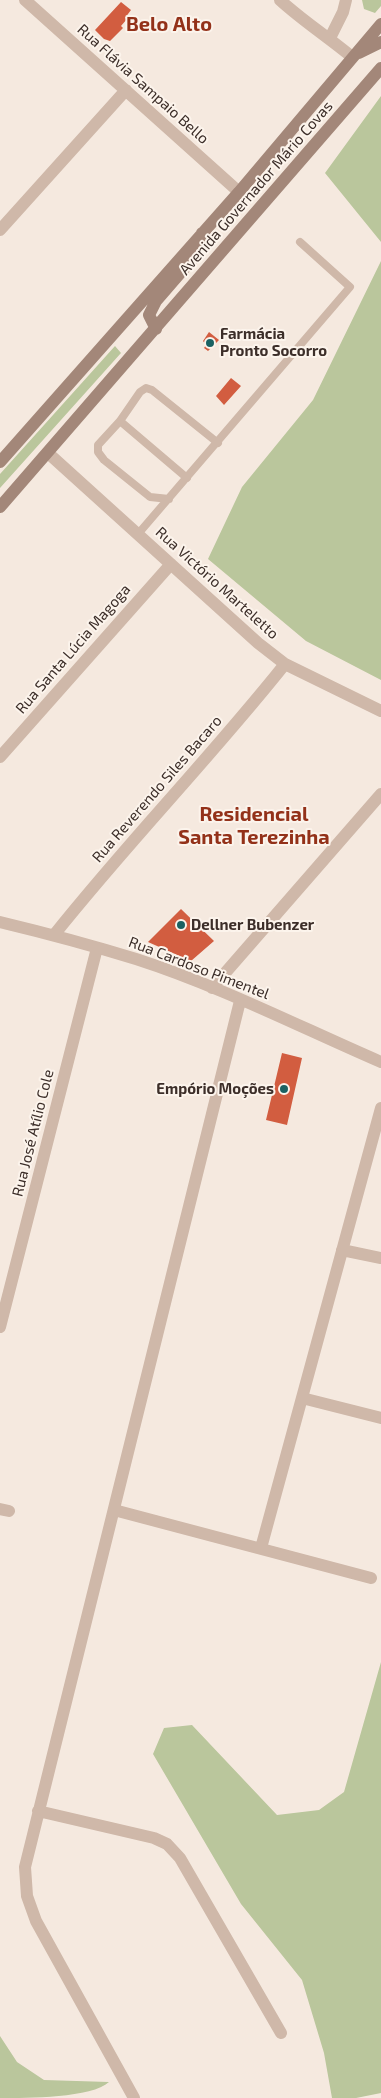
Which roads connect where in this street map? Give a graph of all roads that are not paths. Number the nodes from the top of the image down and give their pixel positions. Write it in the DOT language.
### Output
graph roads {
  1 [pos="25,0"];
  2 [pos="280,0"];
  3 [pos="346,0"];
  4 [pos="381,24"];
  5 [pos="330,38"];
  6 [pos="381,42"];
  7 [pos="352,56"];
  8 [pos="381,68"];
  9 [pos="126,90"];
  10 [pos="238,192"];
  11 [pos="0,230"];
  12 [pos="202,234"];
  13 [pos="300,242"];
  14 [pos="156,328"];
  15 [pos="120,421"];
  16 [pos="218,443"];
  17 [pos="48,453"];
  18 [pos="0,462"];
  19 [pos="187,478"];
  20 [pos="169,499"];
  21 [pos="0,507"];
  22 [pos="138,534"];
  23 [pos="171,564"];
  24 [pos="285,664"];
  25 [pos="381,712"];
  26 [pos="0,757"];
  27 [pos="381,794"];
  28 [pos="0,922"];
  29 [pos="54,935"];
  30 [pos="97,948"];
  31 [pos="212,988"];
  32 [pos="240,1000"];
  33 [pos="381,1062"];
  34 [pos="381,1108"];
  35 [pos="342,1250"];
  36 [pos="381,1258"];
  37 [pos="0,1327"];
  38 [pos="302,1398"];
  39 [pos="381,1418"];
  40 [pos="114,1510"];
  41 [pos="260,1548"];
  42 [pos="371,1578"];
  43 [pos="38,1811"];
  44 [pos="282,2033"];
  45 [pos="134,2098"];
  1 -- 9 [label="street, Rua Flávia Sampaio Bello"];
  2 -- 5 [label="street"];
  3 -- 5 [label="street"];
  4 -- 7 [label="main road, Avenida Governador Mário Covas"];
  5 -- 7 [label="street"];
  6 -- 7 [label="main road"];
  7 -- 10 [label="main road, Avenida Governador Mário Covas"];
  8 -- 14 [label="main road, Avenida Governador Mário Covas"];
  9 -- 10 [label="street, Rua Flávia Sampaio Bello"];
  9 -- 11 [label="street"];
  10 -- 12 [label="main road, Avenida Governador Mário Covas"];
  12 -- 14 [label="main road, Avenida Governador Mário Covas"];
  12 -- 18 [label="main road, Avenida Governador Mário Covas"];
  13 -- 16 [label="lane"];
  14 -- 17 [label="main road, Avenida Governador Mário Covas"];
  15 -- 16 [label="lane"];
  15 -- 19 [label="lane"];
  15 -- 20 [label="lane"];
  16 -- 19 [label="lane"];
  17 -- 21 [label="main road, Avenida Governador Mário Covas"];
  17 -- 22 [label="street, Rua Victório Marteletto"];
  19 -- 20 [label="lane"];
  20 -- 22 [label="lane"];
  22 -- 23 [label="street, Rua Victório Marteletto"];
  23 -- 24 [label="street, Rua Victório Marteletto"];
  23 -- 26 [label="street, Rua Santa Lúcia Magoga"];
  24 -- 25 [label="street, Rua Victório Marteletto"];
  24 -- 29 [label="street, Rua Reverendo Siles Bacaro"];
  27 -- 31 [label="street"];
  28 -- 29 [label="street, Rua Cardoso Pimentel"];
  29 -- 30 [label="street, Rua Cardoso Pimentel"];
  30 -- 31 [label="street, Rua Cardoso Pimentel"];
  30 -- 37 [label="street, Rua José Atílio Cole"];
  31 -- 32 [label="street, Rua Cardoso Pimentel"];
  32 -- 33 [label="street, Rua Cardoso Pimentel"];
  32 -- 40 [label="street"];
  34 -- 35 [label="street"];
  35 -- 36 [label="street"];
  35 -- 38 [label="street"];
  38 -- 39 [label="street"];
  38 -- 41 [label="street"];
  40 -- 41 [label="street"];
  40 -- 43 [label="street"];
  41 -- 42 [label="street"];
  43 -- 44 [label="street"];
  43 -- 45 [label="street"];
}
